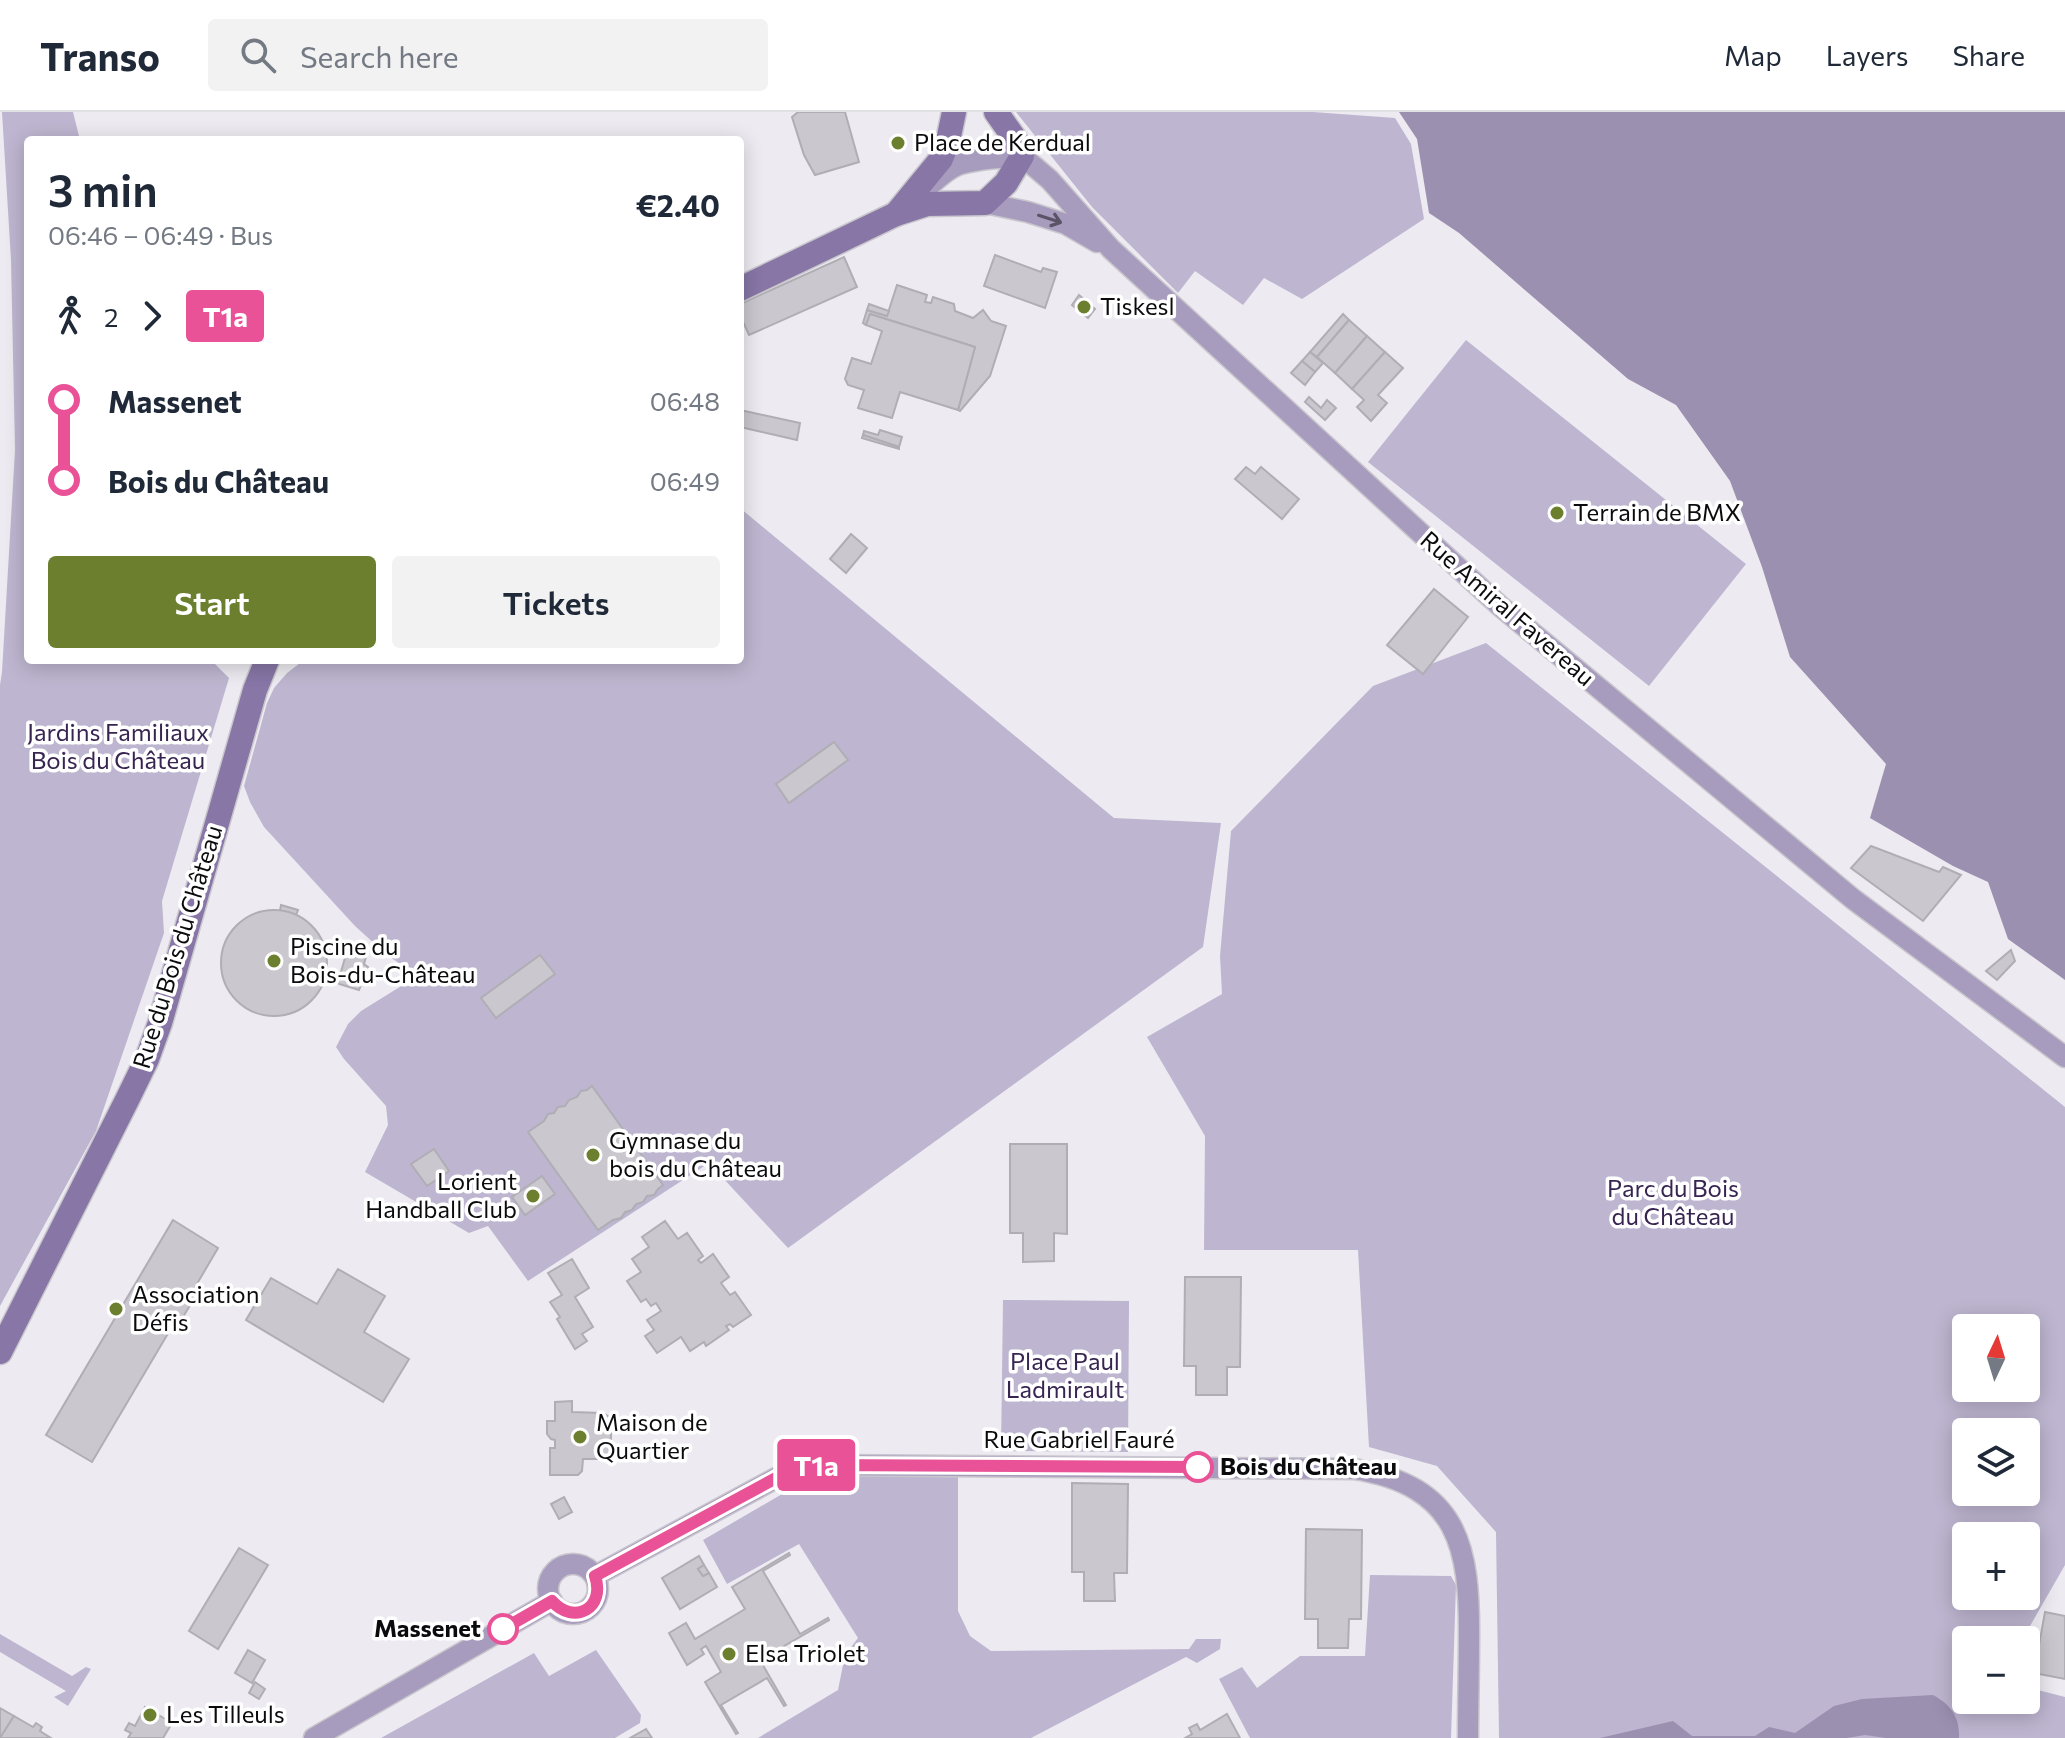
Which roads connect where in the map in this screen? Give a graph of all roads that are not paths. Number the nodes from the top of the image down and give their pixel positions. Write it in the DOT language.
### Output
graph roads {
  1 [pos="954,112"];
  2 [pos="996,112"];
  3 [pos="1022,156"];
  4 [pos="985,203"];
  5 [pos="896,214"];
  6 [pos="1111,249"];
  7 [pos="744,287"];
  8 [pos="265,664"];
  9 [pos="2065,1057"];
  10 [pos="0,1352"];
  11 [pos="595,1576"];
  12 [pos="552,1601"];
  13 [pos="314,1738"];
  14 [pos="1468,1738"];
  1 -- 5 [label="street"];
  2 -- 3 [label="street, Rue Amiral Favereau"];
  3 -- 4 [label="street"];
  3 -- 5 [label="street"];
  3 -- 6 [label="street, Rue Amiral Favereau"];
  4 -- 5 [label="street"];
  4 -- 6 [label="street, one-way"];
  5 -- 7 [label="street"];
  6 -- 9 [label="street, Rue Amiral Favereau"];
  8 -- 10 [label="street, Rue du Bois du Château"];
  11 -- 12 [label="street"];
  11 -- 12 [label="street"];
  11 -- 14 [label="street, Rue Gabriel Fauré"];
  12 -- 13 [label="street"];
}
